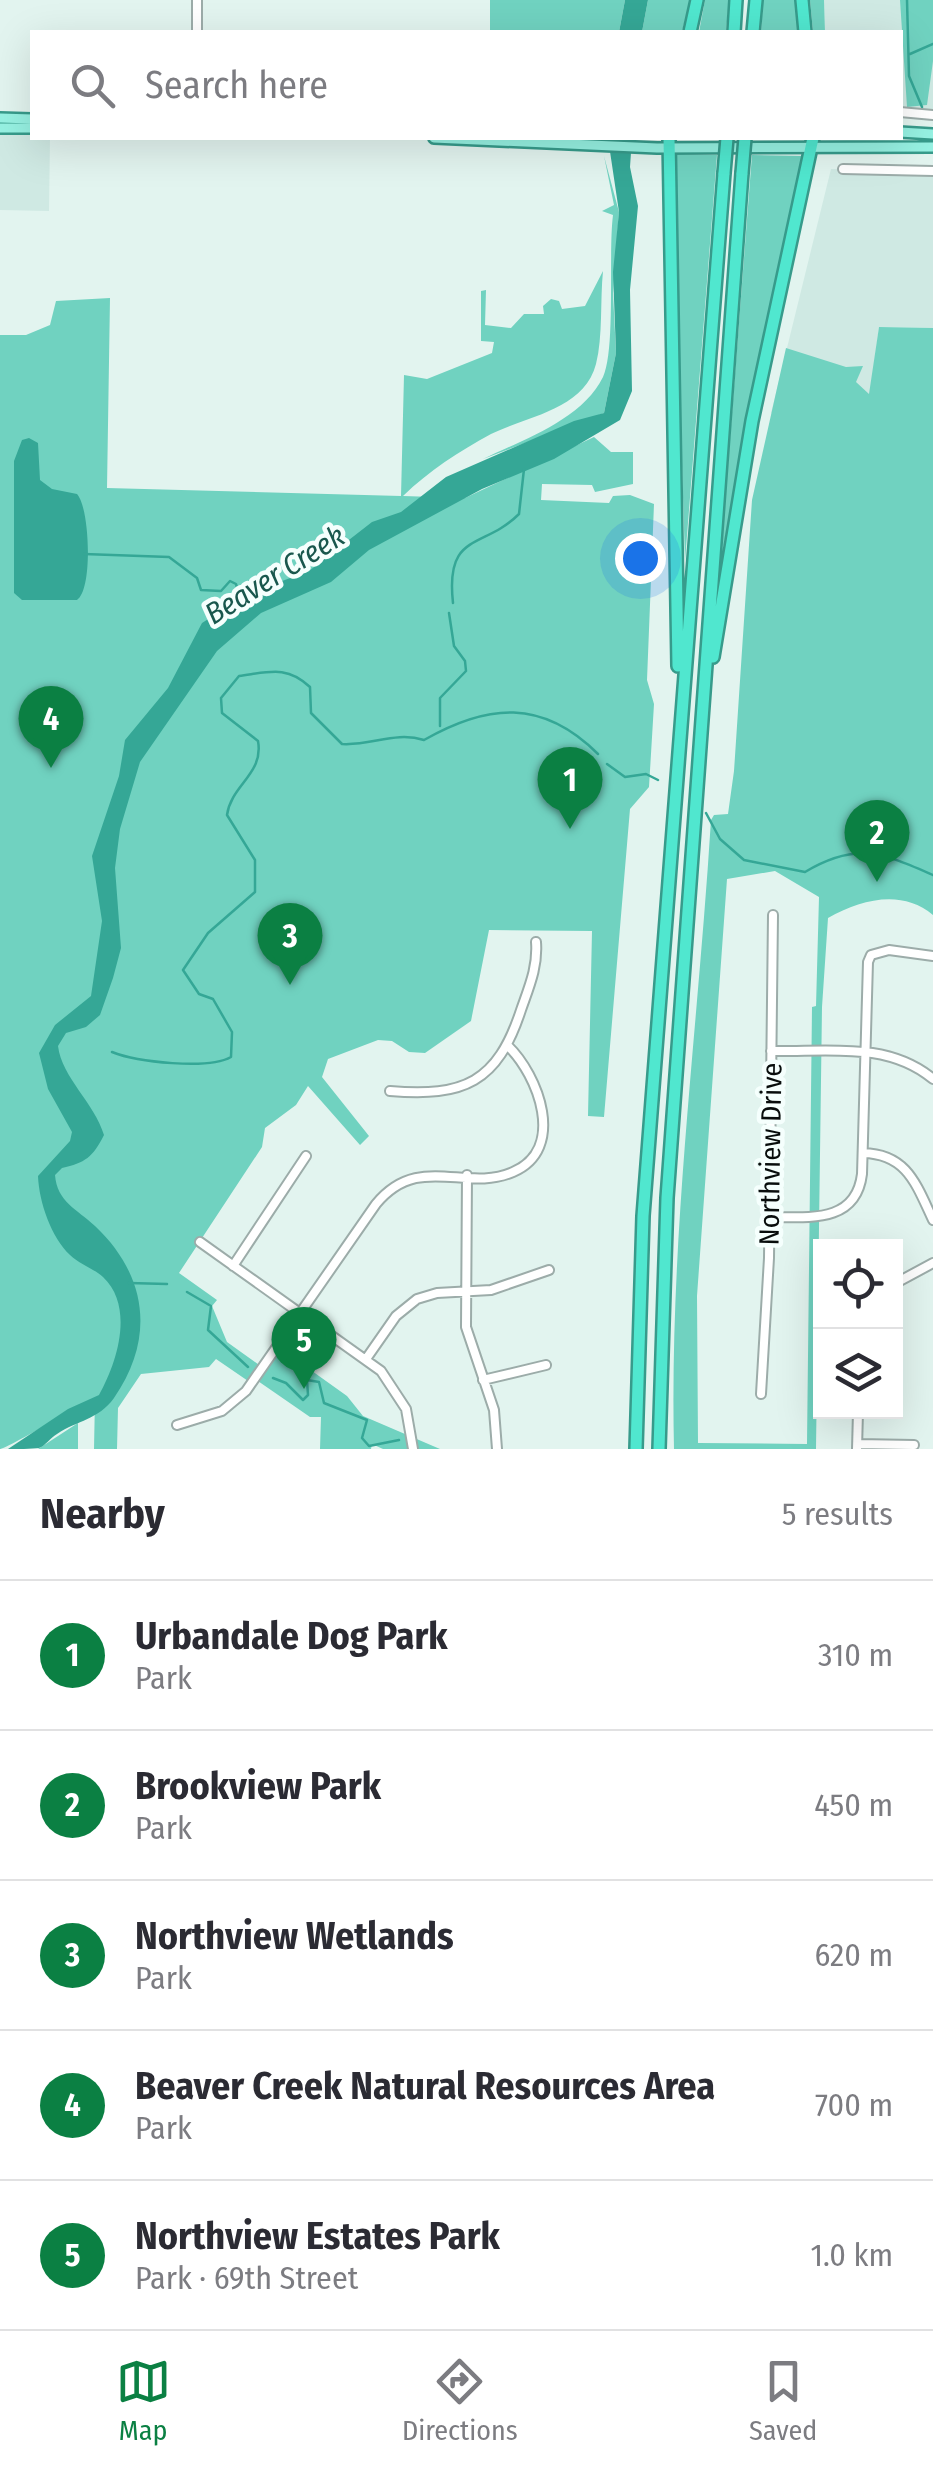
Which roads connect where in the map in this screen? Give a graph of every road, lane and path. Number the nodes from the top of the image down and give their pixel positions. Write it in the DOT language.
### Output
graph roads {
  1 [pos="198,0"];
  2 [pos="697,0"];
  3 [pos="736,0"];
  4 [pos="756,0"];
  5 [pos="802,0"];
  6 [pos="198,30"];
  7 [pos="690,30"];
  8 [pos="734,30"];
  9 [pos="753,30"];
  10 [pos="805,30"];
  11 [pos="903,112"];
  12 [pos="933,116"];
  13 [pos="0,118"];
  14 [pos="30,118"];
  15 [pos="0,128"];
  16 [pos="30,128"];
  17 [pos="903,132"];
  18 [pos="933,134"];
  19 [pos="468,140"];
  20 [pos="727,140"];
  21 [pos="745,140"];
  22 [pos="669,143"];
  23 [pos="812,144"];
  24 [pos="933,147"];
  25 [pos="843,169"];
  26 [pos="933,171"];
  27 [pos="701,705"];
  28 [pos="676,785"];
  29 [pos="773,915"];
  30 [pos="536,942"];
  31 [pos="933,956"];
  32 [pos="508,1046"];
  33 [pos="771,1051"];
  34 [pos="864,1052"];
  35 [pos="933,1079"];
  36 [pos="390,1091"];
  37 [pos="863,1153"];
  38 [pos="306,1156"];
  39 [pos="467,1175"];
  40 [pos="769,1217"];
  41 [pos="933,1220"];
  42 [pos="200,1242"];
  43 [pos="933,1263"];
  44 [pos="233,1266"];
  45 [pos="548,1270"];
  46 [pos="903,1279"];
  47 [pos="466,1292"];
  48 [pos="301,1313"];
  49 [pos="366,1358"];
  50 [pos="546,1365"];
  51 [pos="484,1380"];
  52 [pos="761,1394"];
  53 [pos="858,1419"];
  54 [pos="177,1425"];
  55 [pos="914,1445"];
  56 [pos="858,1447"];
  57 [pos="413,1449"];
  58 [pos="498,1449"];
  59 [pos="636,1449"];
  60 [pos="659,1449"];
  1 -- 6 [label="street"];
  2 -- 7 [label="highway"];
  3 -- 8 [label="highway"];
  4 -- 9 [label="highway"];
  5 -- 10 [label="highway"];
  11 -- 12 [label="street"];
  13 -- 14 [label="main road"];
  15 -- 16 [label="main road"];
  17 -- 18 [label="main road"];
  19 -- 22 [label="main road"];
  20 -- 28 [label="highway, bridge"];
  21 -- 27 [label="highway, bridge"];
  22 -- 23 [label="main road"];
  22 -- 28 [label="highway"];
  23 -- 24 [label="main road"];
  23 -- 27 [label="highway"];
  25 -- 26 [label="street"];
  27 -- 60 [label="highway"];
  28 -- 59 [label="highway"];
  29 -- 33 [label="street, Northview Drive"];
  30 -- 32 [label="street"];
  31 -- 34 [label="street"];
  32 -- 36 [label="street"];
  32 -- 39 [label="street"];
  33 -- 34 [label="street"];
  33 -- 40 [label="street, Northview Drive"];
  34 -- 35 [label="street"];
  34 -- 37 [label="street"];
  37 -- 40 [label="street"];
  37 -- 41 [label="street"];
  38 -- 44 [label="street"];
  39 -- 47 [label="street"];
  39 -- 48 [label="street"];
  40 -- 52 [label="street, Northview Drive"];
  42 -- 44 [label="street"];
  43 -- 46 [label="street"];
  44 -- 48 [label="street"];
  45 -- 47 [label="street"];
  47 -- 49 [label="street"];
  47 -- 51 [label="street"];
  48 -- 49 [label="street"];
  48 -- 54 [label="street"];
  49 -- 57 [label="street"];
  50 -- 51 [label="street"];
  51 -- 58 [label="street"];
  53 -- 56 [label="street"];
  55 -- 56 [label="street"];
}
